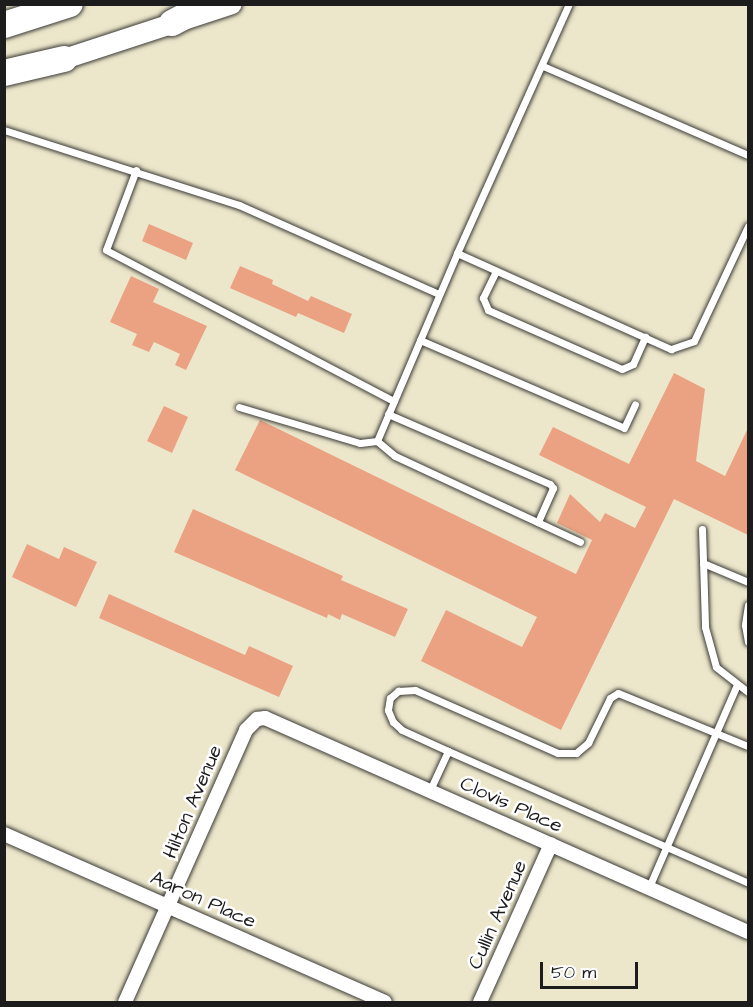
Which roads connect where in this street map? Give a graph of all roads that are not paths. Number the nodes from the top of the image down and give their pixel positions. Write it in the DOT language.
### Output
graph roads {
  1 [pos="70,4"];
  2 [pos="207,4"];
  3 [pos="232,4"];
  4 [pos="569,4"];
  5 [pos="172,23"];
  6 [pos="4,25"];
  7 [pos="64,59"];
  8 [pos="543,66"];
  9 [pos="4,73"];
  10 [pos="4,79"];
  11 [pos="4,130"];
  12 [pos="748,155"];
  13 [pos="136,170"];
  14 [pos="748,226"];
  15 [pos="457,253"];
  16 [pos="496,271"];
  17 [pos="439,294"];
  18 [pos="645,337"];
  19 [pos="420,340"];
  20 [pos="394,401"];
  21 [pos="635,404"];
  22 [pos="239,407"];
  23 [pos="388,414"];
  24 [pos="377,441"];
  25 [pos="538,522"];
  26 [pos="702,529"];
  27 [pos="580,542"];
  28 [pos="703,563"];
  29 [pos="748,582"];
  30 [pos="748,604"];
  31 [pos="748,642"];
  32 [pos="737,685"];
  33 [pos="748,692"];
  34 [pos="257,719"];
  35 [pos="717,732"];
  36 [pos="748,746"];
  37 [pos="448,751"];
  38 [pos="430,790"];
  39 [pos="4,834"];
  40 [pos="551,844"];
  41 [pos="667,846"];
  42 [pos="748,883"];
  43 [pos="649,887"];
  44 [pos="170,906"];
  45 [pos="748,932"];
  46 [pos="125,1002"];
  47 [pos="385,1002"];
  48 [pos="480,1002"];
  1 -- 6 [label="highway"];
  2 -- 5 [label="highway"];
  3 -- 5 [label="main road"];
  4 -- 8 [label="lane"];
  5 -- 7 [label="main road"];
  7 -- 9 [label="highway"];
  7 -- 10 [label="main road"];
  8 -- 12 [label="lane"];
  8 -- 15 [label="lane"];
  11 -- 13 [label="lane"];
  13 -- 17 [label="lane"];
  13 -- 20 [label="lane"];
  14 -- 18 [label="lane"];
  15 -- 16 [label="lane"];
  15 -- 17 [label="lane"];
  16 -- 18 [label="lane"];
  16 -- 18 [label="lane"];
  17 -- 19 [label="lane"];
  19 -- 20 [label="lane"];
  19 -- 21 [label="lane"];
  20 -- 23 [label="lane"];
  22 -- 24 [label="lane"];
  23 -- 24 [label="lane"];
  23 -- 25 [label="lane"];
  24 -- 25 [label="lane"];
  25 -- 27 [label="lane"];
  26 -- 28 [label="lane"];
  28 -- 29 [label="lane"];
  28 -- 32 [label="lane"];
  30 -- 31 [label="lane"];
  32 -- 33 [label="lane"];
  32 -- 35 [label="lane"];
  34 -- 38 [label="street, Clovis Place"];
  34 -- 44 [label="street, Hilton Avenue"];
  35 -- 36 [label="lane"];
  35 -- 37 [label="lane"];
  35 -- 41 [label="lane"];
  37 -- 38 [label="lane"];
  37 -- 41 [label="lane"];
  38 -- 40 [label="street, Clovis Place"];
  39 -- 44 [label="street, Aaron Place"];
  40 -- 43 [label="street, Clovis Place"];
  40 -- 48 [label="street, Cullin Avenue"];
  41 -- 42 [label="lane"];
  41 -- 43 [label="lane"];
  43 -- 45 [label="street, Clovis Place"];
  44 -- 46 [label="street, Hilton Avenue"];
  44 -- 47 [label="street, Aaron Place"];
}
